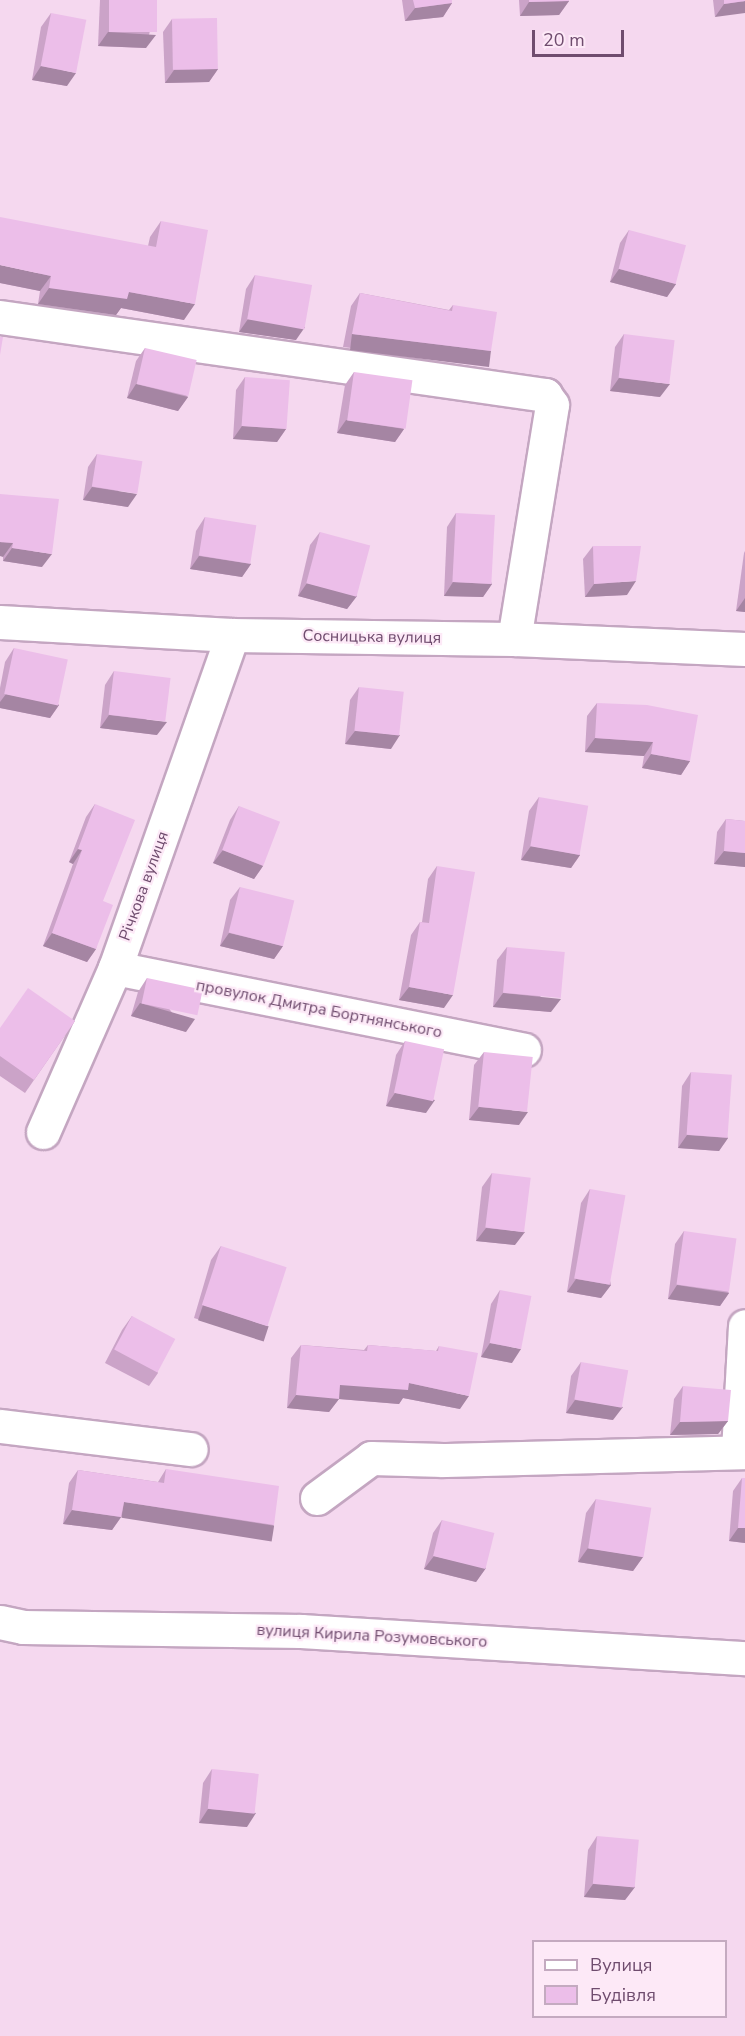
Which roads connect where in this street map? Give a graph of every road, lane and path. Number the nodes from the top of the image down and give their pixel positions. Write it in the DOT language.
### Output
graph roads {
  1 [pos="0,317"];
  2 [pos="0,622"];
  3 [pos="232,635"];
  4 [pos="514,639"];
  5 [pos="745,649"];
  6 [pos="115,968"];
  7 [pos="524,1050"];
  8 [pos="43,1132"];
  9 [pos="745,1326"];
  10 [pos="0,1425"];
  11 [pos="191,1449"];
  12 [pos="742,1451"];
  13 [pos="317,1498"];
  14 [pos="0,1622"];
  15 [pos="745,1658"];
  1 -- 4 [label="street"];
  2 -- 3 [label="street, Сосницька вулиця"];
  3 -- 4 [label="street, Сосницька вулиця"];
  3 -- 6 [label="street, Річкова вулиця"];
  4 -- 5 [label="street, Сосницька вулиця"];
  6 -- 7 [label="street, провулок Дмитра Бортнянського"];
  6 -- 8 [label="street, Річкова вулиця"];
  9 -- 12 [label="street"];
  10 -- 11 [label="street"];
  12 -- 13 [label="street"];
  14 -- 15 [label="street, вулиця Кирила Розумовського"];
}
